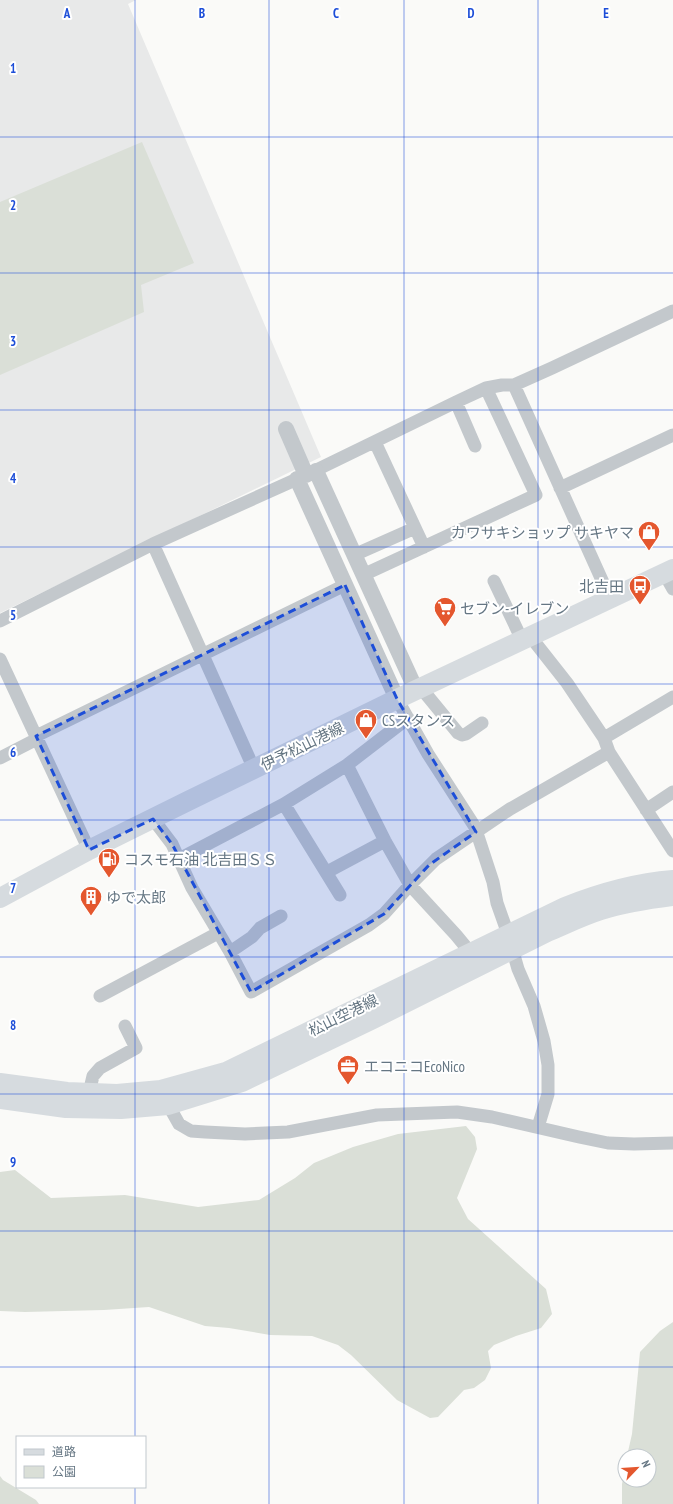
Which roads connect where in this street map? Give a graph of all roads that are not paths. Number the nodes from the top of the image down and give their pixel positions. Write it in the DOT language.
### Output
graph roads {
  1 [pos="673,311"];
  2 [pos="514,384"];
  3 [pos="486,388"];
  4 [pos="456,402"];
  5 [pos="286,428"];
  6 [pos="673,435"];
  7 [pos="375,442"];
  8 [pos="475,446"];
  9 [pos="306,475"];
  10 [pos="560,488"];
  11 [pos="415,528"];
  12 [pos="153,544"];
  13 [pos="424,547"];
  14 [pos="354,555"];
  15 [pos="363,575"];
  16 [pos="670,577"];
  17 [pos="494,581"];
  18 [pos="344,585"];
  19 [pos="610,598"];
  20 [pos="0,621"];
  21 [pos="526,638"];
  22 [pos="202,654"];
  23 [pos="0,660"];
  24 [pos="418,689"];
  25 [pos="673,697"];
  26 [pos="397,699"];
  27 [pos="408,718"];
  28 [pos="482,723"];
  29 [pos="36,737"];
  30 [pos="604,738"];
  31 [pos="609,752"];
  32 [pos="0,758"];
  33 [pos="348,765"];
  34 [pos="254,769"];
  35 [pos="673,792"];
  36 [pos="284,804"];
  37 [pos="646,810"];
  38 [pos="153,819"];
  39 [pos="476,832"];
  40 [pos="385,841"];
  41 [pos="89,850"];
  42 [pos="673,851"];
  43 [pos="179,859"];
  44 [pos="327,872"];
  45 [pos="673,880"];
  46 [pos="410,885"];
  47 [pos="340,895"];
  48 [pos="673,896"];
  49 [pos="0,898"];
  50 [pos="281,916"];
  51 [pos="218,933"];
  52 [pos="510,941"];
  53 [pos="230,952"];
  54 [pos="470,952"];
  55 [pos="100,996"];
  56 [pos="125,1026"];
  57 [pos="0,1083"];
  58 [pos="89,1093"];
  59 [pos="164,1097"];
  60 [pos="0,1099"];
  61 [pos="538,1127"];
  62 [pos="673,1142"];
  1 -- 2 [label="street"];
  2 -- 3 [label="street"];
  2 -- 10 [label="street"];
  3 -- 4 [label="street"];
  3 -- 13 [label="street"];
  4 -- 7 [label="street"];
  4 -- 8 [label="street"];
  5 -- 9 [label="street"];
  6 -- 10 [label="street"];
  7 -- 9 [label="street"];
  7 -- 11 [label="street"];
  9 -- 12 [label="street"];
  9 -- 14 [label="street"];
  9 -- 18 [label="street"];
  10 -- 19 [label="street"];
  11 -- 13 [label="street"];
  11 -- 14 [label="street"];
  12 -- 20 [label="street"];
  12 -- 22 [label="street"];
  13 -- 15 [label="street"];
  14 -- 15 [label="street"];
  15 -- 24 [label="street"];
  16 -- 19 [label="main road, 伊予松山港線"];
  17 -- 21 [label="street"];
  18 -- 22 [label="street"];
  18 -- 26 [label="street"];
  19 -- 21 [label="main road, 伊予松山港線"];
  21 -- 24 [label="main road, 伊予松山港線"];
  21 -- 30 [label="street"];
  22 -- 29 [label="street"];
  22 -- 34 [label="street"];
  23 -- 29 [label="street"];
  24 -- 26 [label="main road, 伊予松山港線"];
  24 -- 28 [label="street"];
  25 -- 30 [label="street"];
  26 -- 27 [label="street"];
  26 -- 34 [label="main road, 伊予松山港線"];
  27 -- 33 [label="street"];
  27 -- 39 [label="street"];
  29 -- 32 [label="street"];
  29 -- 41 [label="street"];
  30 -- 31 [label="street"];
  31 -- 37 [label="street"];
  31 -- 39 [label="street"];
  33 -- 36 [label="street"];
  33 -- 40 [label="street"];
  34 -- 38 [label="main road, 伊予松山港線"];
  35 -- 37 [label="street"];
  36 -- 43 [label="street"];
  36 -- 44 [label="street"];
  37 -- 42 [label="street"];
  38 -- 41 [label="main road, 伊予松山港線"];
  38 -- 43 [label="street"];
  39 -- 46 [label="street"];
  39 -- 52 [label="street"];
  40 -- 44 [label="street"];
  40 -- 46 [label="street"];
  41 -- 49 [label="main road, 伊予松山港線"];
  43 -- 51 [label="street"];
  44 -- 47 [label="street"];
  45 -- 52 [label="main road, 松山空港線"];
  46 -- 53 [label="street"];
  46 -- 54 [label="street"];
  48 -- 52 [label="main road, 松山空港線"];
  50 -- 53 [label="street"];
  51 -- 53 [label="street"];
  51 -- 55 [label="street"];
  52 -- 54 [label="main road, 松山空港線"];
  52 -- 59 [label="main road, 松山空港線"];
  52 -- 61 [label="street"];
  54 -- 59 [label="main road, 松山空港線"];
  56 -- 58 [label="street"];
  57 -- 58 [label="main road, 松山空港線"];
  58 -- 59 [label="main road, 松山空港線"];
  59 -- 60 [label="main road, 松山空港線"];
  59 -- 61 [label="street"];
  61 -- 62 [label="street"];
}
